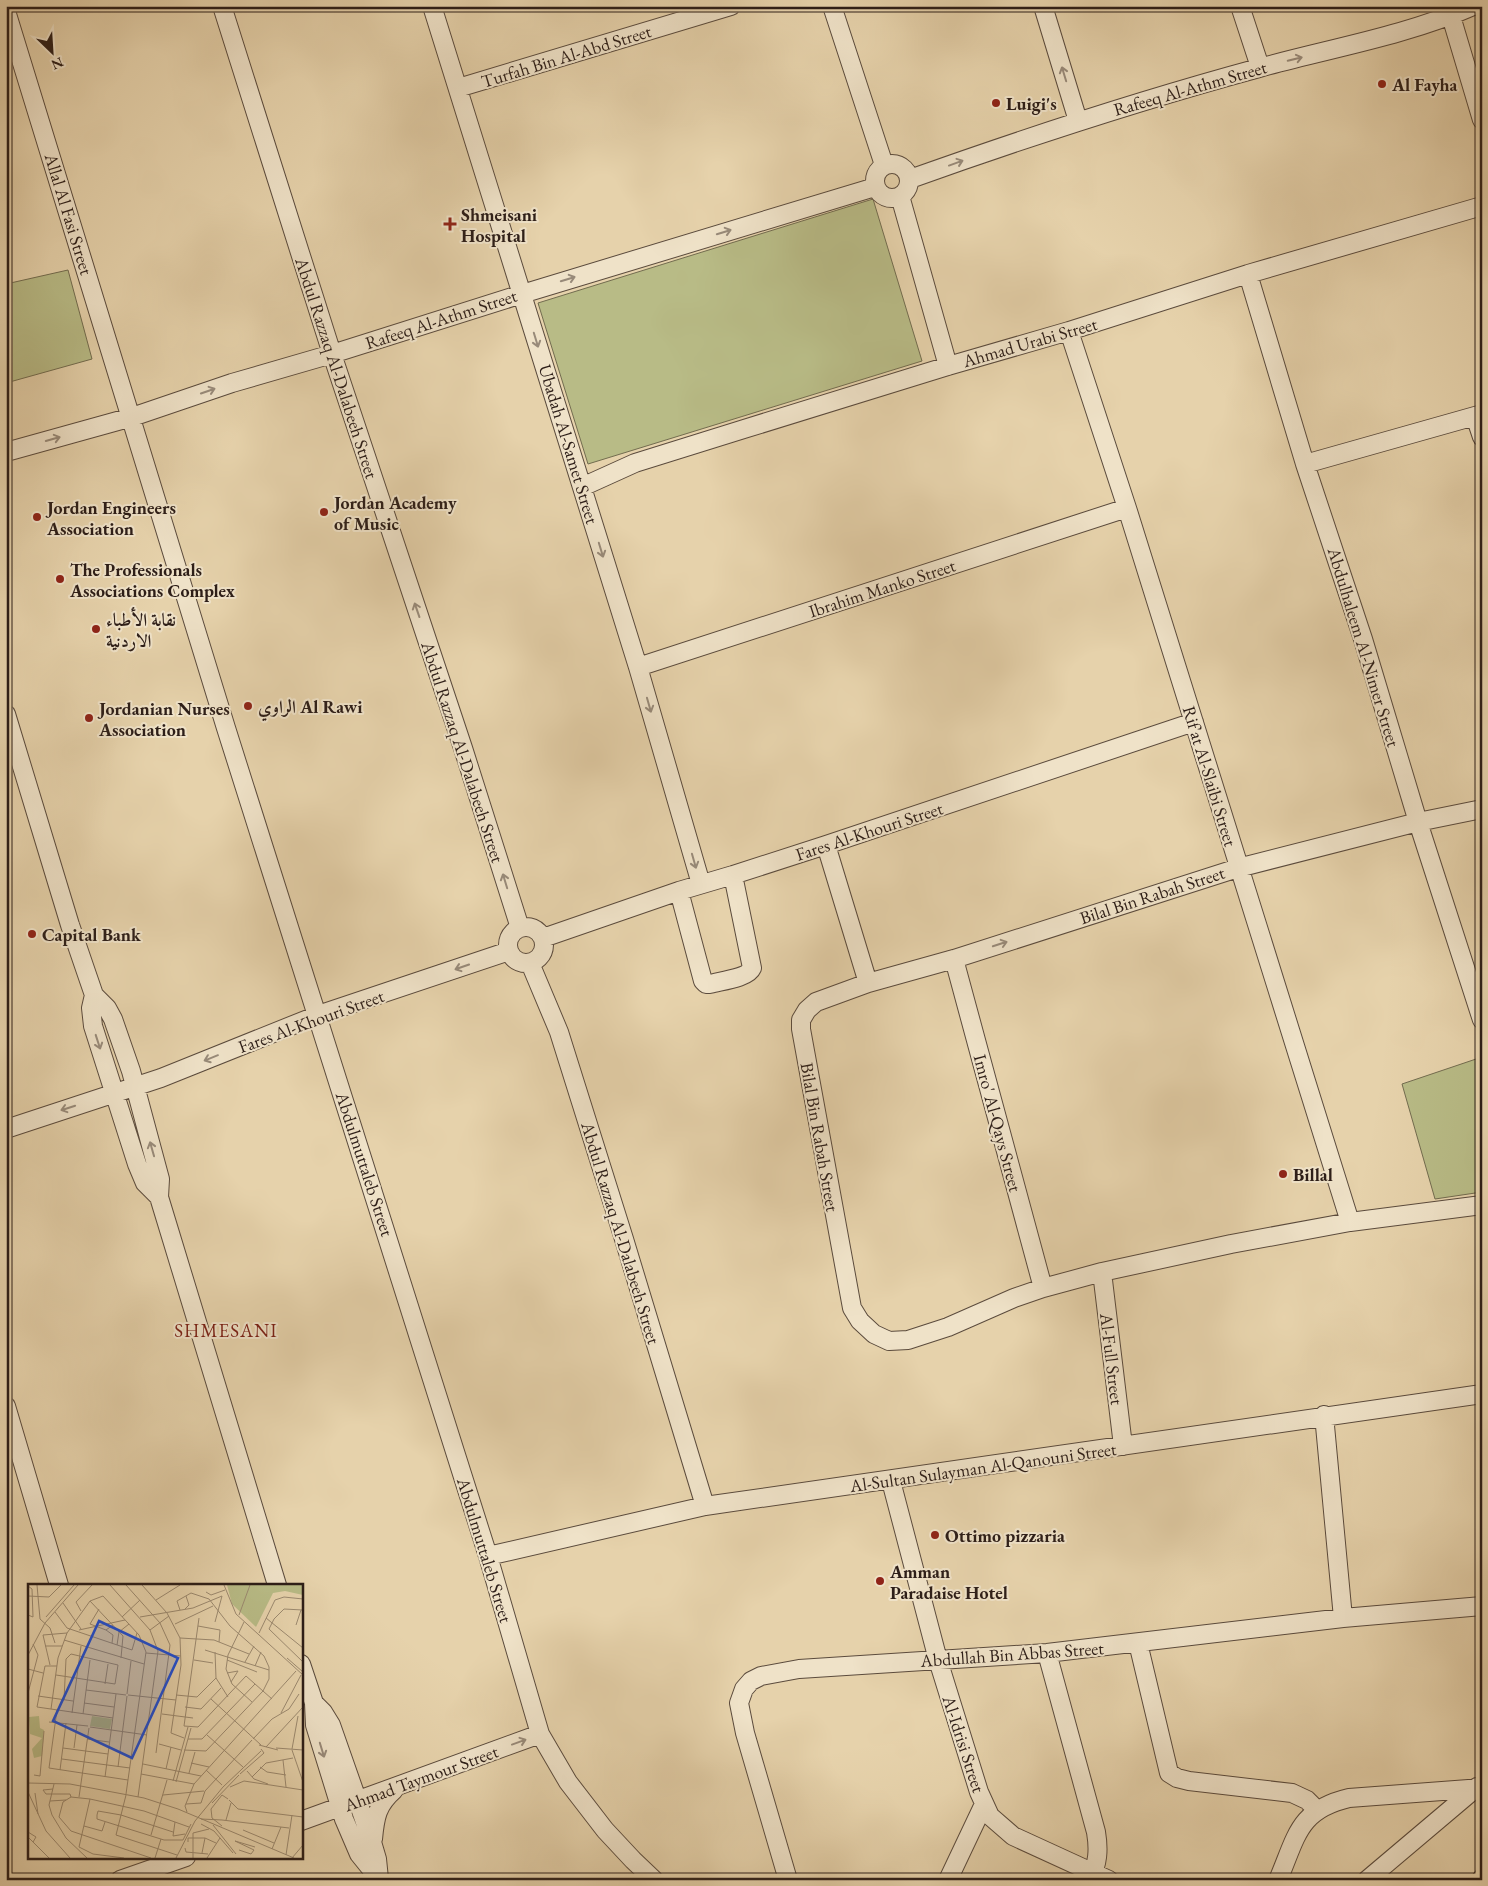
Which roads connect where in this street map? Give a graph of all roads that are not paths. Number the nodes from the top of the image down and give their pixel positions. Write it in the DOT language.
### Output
graph roads {
  1 [pos="222,6"];
  2 [pos="432,6"];
  3 [pos="731,6"];
  4 [pos="832,6"];
  5 [pos="1043,6"];
  6 [pos="1240,6"];
  7 [pos="1473,6"];
  8 [pos="6,11"];
  9 [pos="1450,11"];
  10 [pos="1260,67"];
  11 [pos="458,88"];
  12 [pos="1482,120"];
  13 [pos="1078,121"];
  14 [pos="884,165"];
  15 [pos="910,179"];
  16 [pos="875,187"];
  17 [pos="900,196"];
  18 [pos="1482,206"];
  19 [pos="1248,274"];
  20 [pos="522,294"];
  21 [pos="1069,331"];
  22 [pos="332,354"];
  23 [pos="948,366"];
  24 [pos="1478,415"];
  25 [pos="132,416"];
  26 [pos="1482,438"];
  27 [pos="6,452"];
  28 [pos="1305,464"];
  29 [pos="582,487"];
  30 [pos="1127,508"];
  31 [pos="638,667"];
  32 [pos="6,714"];
  33 [pos="1194,722"];
  34 [pos="1482,809"];
  35 [pos="1418,822"];
  36 [pos="826,846"];
  37 [pos="1238,868"];
  38 [pos="733,875"];
  39 [pos="701,884"];
  40 [pos="679,891"];
  41 [pos="520,928"];
  42 [pos="543,938"];
  43 [pos="509,951"];
  44 [pos="954,959"];
  45 [pos="530,962"];
  46 [pos="868,983"];
  47 [pos="94,995"];
  48 [pos="318,1015"];
  49 [pos="1482,1020"];
  50 [pos="135,1088"];
  51 [pos="114,1093"];
  52 [pos="6,1129"];
  53 [pos="159,1197"];
  54 [pos="1482,1205"];
  55 [pos="1350,1222"];
  56 [pos="1102,1272"];
  57 [pos="1043,1288"];
  58 [pos="1482,1394"];
  59 [pos="7,1414"];
  60 [pos="1324,1416"];
  61 [pos="1123,1446"];
  62 [pos="890,1481"];
  63 [pos="704,1506"];
  64 [pos="488,1556"];
  65 [pos="59,1584"];
  66 [pos="277,1584"];
  67 [pos="1482,1606"];
  68 [pos="1343,1618"];
  69 [pos="1138,1644"];
  70 [pos="1047,1653"];
  71 [pos="938,1660"];
  72 [pos="302,1667"];
  73 [pos="314,1703"];
  74 [pos="540,1734"];
  75 [pos="399,1786"];
  76 [pos="1480,1786"];
  77 [pos="358,1801"];
  78 [pos="984,1804"];
  79 [pos="340,1808"];
  80 [pos="1317,1810"];
  81 [pos="302,1821"];
  82 [pos="302,1821"];
  83 [pos="350,1833"];
  84 [pos="372,1842"];
  85 [pos="183,1858"];
  86 [pos="146,1869"];
  87 [pos="1098,1878"];
  88 [pos="379,1879"];
  89 [pos="120,1880"];
  90 [pos="654,1880"];
  91 [pos="788,1880"];
  92 [pos="948,1880"];
  93 [pos="1278,1880"];
  94 [pos="1367,1880"];
  1 -- 22 [label="street, Abdul Razzaq Al-Dalabeeh Street"];
  2 -- 11 [label="street, Ubadah Al-Samet Street"];
  3 -- 11 [label="street, Turfah Bin Al-Abd Street"];
  4 -- 14 [label="street"];
  13 -- 5 [label="street, one-way"];
  6 -- 10 [label="street"];
  7 -- 9 [label="street, Rafeeq Al-Athm Street"];
  8 -- 25 [label="street, Allal Al Fasi Street"];
  10 -- 9 [label="street, Rafeeq Al-Athm Street, one-way"];
  9 -- 12 [label="street"];
  10 -- 13 [label="street, Rafeeq Al-Athm Street"];
  11 -- 20 [label="street, Ubadah Al-Samet Street"];
  15 -- 13 [label="street, Rafeeq Al-Athm Street, one-way"];
  14 -- 15 [label="street"];
  14 -- 16 [label="street"];
  15 -- 17 [label="street"];
  16 -- 17 [label="street"];
  20 -- 16 [label="street, Rafeeq Al-Athm Street, one-way"];
  17 -- 23 [label="street"];
  18 -- 19 [label="street, Ahmad Urabi Street"];
  19 -- 21 [label="street, Ahmad Urabi Street"];
  19 -- 28 [label="street, Abdulhaleem Al-Nimer Street"];
  20 -- 22 [label="street, Rafeeq Al-Athm Street"];
  20 -- 29 [label="street, Ubadah Al-Samet Street, one-way"];
  21 -- 23 [label="street, Ahmad Urabi Street"];
  21 -- 30 [label="street, Rif'at Al-Slaibi Street"];
  25 -- 22 [label="street, Rafeeq Al-Athm Street, one-way"];
  41 -- 22 [label="street, Abdul Razzaq Al-Dalabeeh Street, one-way"];
  23 -- 29 [label="street, Ahmad Urabi Street"];
  24 -- 26 [label="street"];
  24 -- 28 [label="street"];
  27 -- 25 [label="street, Rafeeq Al-Athm Street, one-way"];
  25 -- 48 [label="street, Abdulmuttaleb Street"];
  28 -- 35 [label="street, Abdulhaleem Al-Nimer Street"];
  29 -- 31 [label="street, Ubadah Al-Samet Street, one-way"];
  30 -- 31 [label="street, Ibrahim Manko Street"];
  30 -- 33 [label="street, Rif'at Al-Slaibi Street"];
  31 -- 39 [label="street, Ubadah Al-Samet Street, one-way"];
  32 -- 47 [label="street"];
  33 -- 36 [label="street, Fares Al-Khouri Street"];
  33 -- 37 [label="street, Rif'at Al-Slaibi Street"];
  34 -- 35 [label="street, Bilal Bin Rabah Street"];
  35 -- 37 [label="street, Bilal Bin Rabah Street"];
  35 -- 49 [label="street, Abdulhaleem Al-Nimer Street"];
  36 -- 38 [label="street, Fares Al-Khouri Street"];
  36 -- 46 [label="street"];
  44 -- 37 [label="street, Bilal Bin Rabah Street, one-way"];
  37 -- 55 [label="street, Rif'at Al-Slaibi Street"];
  38 -- 39 [label="street, Fares Al-Khouri Street"];
  38 -- 40 [label="street"];
  39 -- 40 [label="street, Fares Al-Khouri Street"];
  40 -- 42 [label="street, Fares Al-Khouri Street"];
  41 -- 42 [label="street"];
  41 -- 43 [label="street"];
  42 -- 45 [label="street"];
  43 -- 45 [label="street"];
  43 -- 48 [label="street, Fares Al-Khouri Street, one-way"];
  44 -- 46 [label="street, Bilal Bin Rabah Street"];
  44 -- 57 [label="street, Imro' Al-Qays Street"];
  45 -- 63 [label="street, Abdul Razzaq Al-Dalabeeh Street"];
  46 -- 57 [label="street, Bilal Bin Rabah Street"];
  47 -- 50 [label="street"];
  47 -- 51 [label="street, one-way"];
  48 -- 50 [label="street, Fares Al-Khouri Street, one-way"];
  48 -- 64 [label="street, Abdulmuttaleb Street"];
  50 -- 51 [label="street, Fares Al-Khouri Street"];
  53 -- 50 [label="street, one-way"];
  51 -- 52 [label="street, Fares Al-Khouri Street, one-way"];
  51 -- 53 [label="street"];
  53 -- 66 [label="street"];
  54 -- 55 [label="street, Bilal Bin Rabah Street"];
  55 -- 56 [label="street, Bilal Bin Rabah Street"];
  56 -- 57 [label="street, Bilal Bin Rabah Street"];
  56 -- 61 [label="street, Al-Full Street"];
  58 -- 60 [label="street, Al-Sultan Sulayman Al-Qanouni Street"];
  59 -- 65 [label="street"];
  60 -- 61 [label="street, Al-Sultan Sulayman Al-Qanouni Street"];
  60 -- 68 [label="street"];
  61 -- 62 [label="street, Al-Sultan Sulayman Al-Qanouni Street"];
  62 -- 63 [label="street, Al-Sultan Sulayman Al-Qanouni Street"];
  62 -- 71 [label="street, Al-Idrisi Street"];
  63 -- 64 [label="street, Al-Sultan Sulayman Al-Qanouni Street"];
  64 -- 74 [label="street, Abdulmuttaleb Street"];
  67 -- 68 [label="street, Abdullah Bin Abbas Street"];
  68 -- 69 [label="street, Abdullah Bin Abbas Street"];
  69 -- 70 [label="street, Abdullah Bin Abbas Street"];
  69 -- 80 [label="street"];
  70 -- 71 [label="street, Abdullah Bin Abbas Street"];
  70 -- 87 [label="street"];
  71 -- 78 [label="street, Al-Idrisi Street"];
  71 -- 91 [label="street, Abdullah Bin Abbas Street"];
  72 -- 73 [label="street"];
  73 -- 77 [label="street"];
  73 -- 79 [label="street, one-way"];
  75 -- 74 [label="street, Ahmad Taymour Street, one-way"];
  74 -- 90 [label="street, Abdulmuttaleb Street"];
  75 -- 77 [label="street, Ahmad Taymour Street"];
  75 -- 84 [label="street"];
  76 -- 80 [label="street"];
  76 -- 94 [label="street"];
  77 -- 79 [label="street, Ahmad Taymour Street"];
  77 -- 84 [label="street"];
  78 -- 87 [label="street, Al-Idrisi Street"];
  78 -- 92 [label="street, Al-Idrisi Street"];
  79 -- 81 [label="street, Ahmad Taymour Street"];
  79 -- 83 [label="street"];
  80 -- 93 [label="street"];
  82 -- 83 [label="street"];
  83 -- 88 [label="street"];
  84 -- 88 [label="street"];
  85 -- 86 [label="street"];
  86 -- 89 [label="street"];
}
